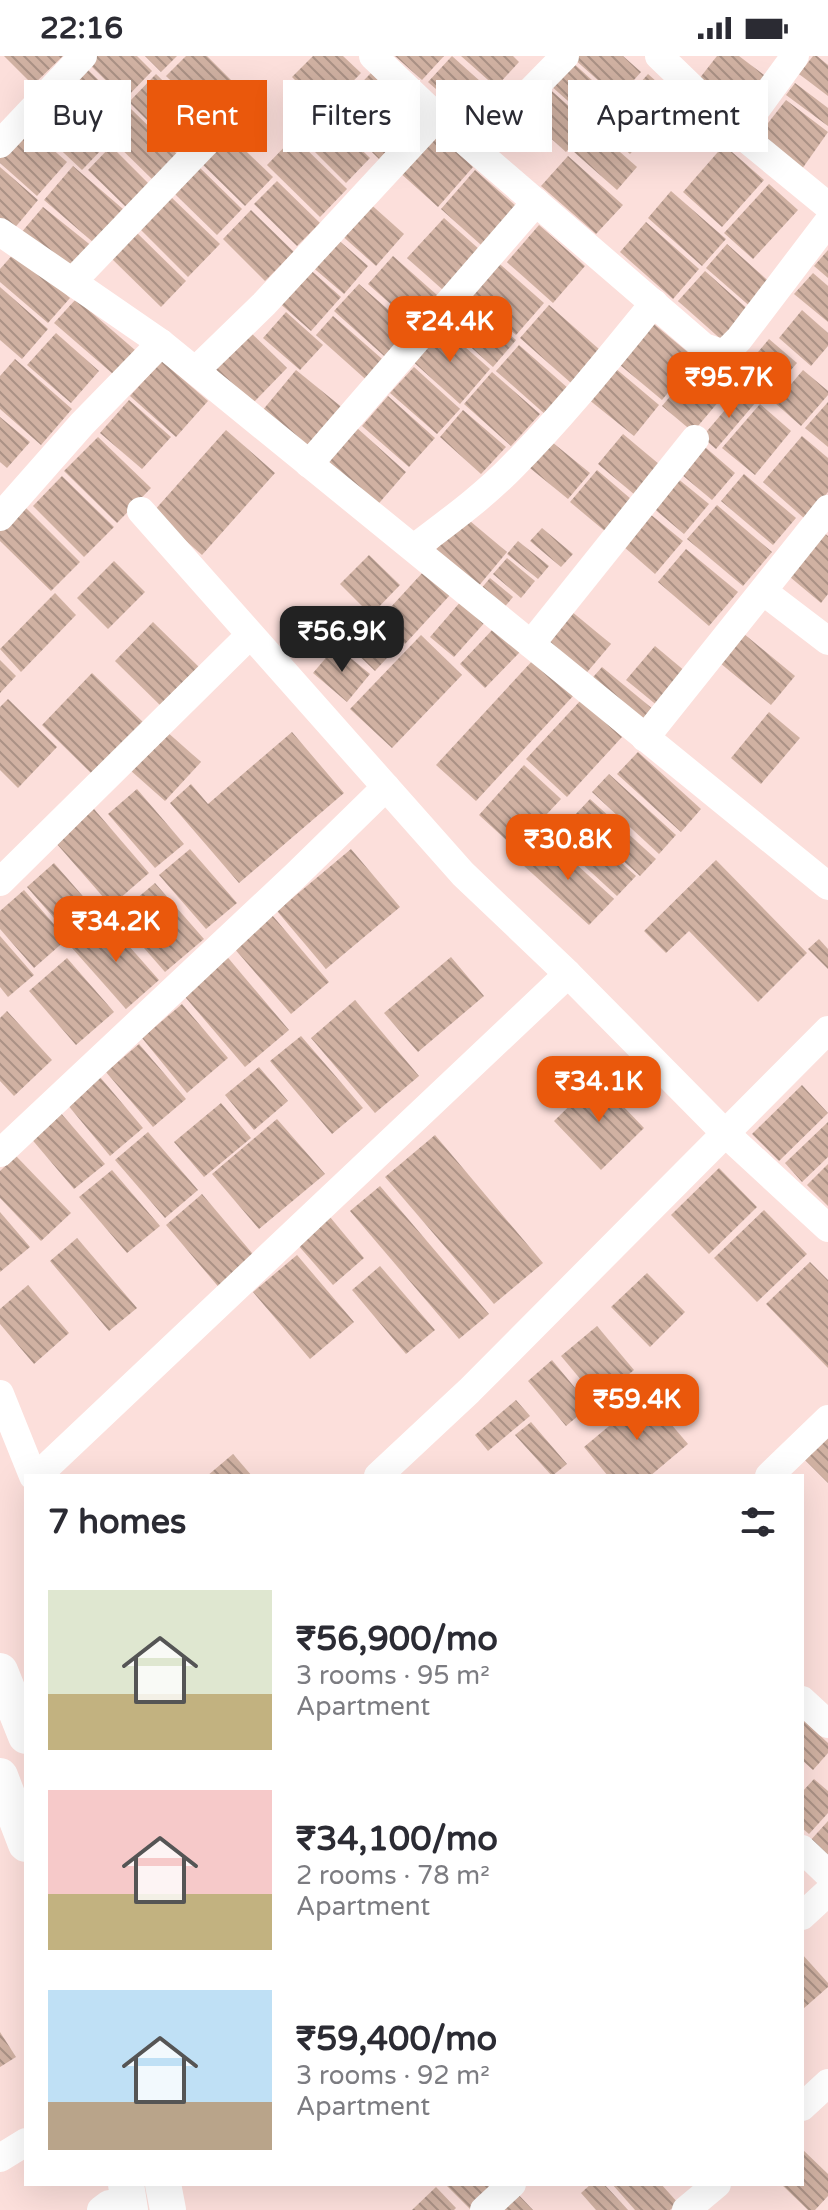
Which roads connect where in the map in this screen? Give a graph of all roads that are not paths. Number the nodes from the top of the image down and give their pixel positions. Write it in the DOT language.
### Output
graph roads {
  1 [pos="83,56"];
  2 [pos="373,56"];
  3 [pos="565,56"];
  4 [pos="659,56"];
  5 [pos="795,56"];
  6 [pos="542,80"];
  7 [pos="684,80"];
  8 [pos="768,93"];
  9 [pos="436,116"];
  10 [pos="436,118"];
  11 [pos="0,144"];
  12 [pos="197,152"];
  13 [pos="480,152"];
  14 [pos="762,152"];
  15 [pos="536,202"];
  16 [pos="828,206"];
  17 [pos="828,222"];
  18 [pos="5,245"];
  19 [pos="73,281"];
  20 [pos="654,303"];
  21 [pos="161,343"];
  22 [pos="196,370"];
  23 [pos="695,439"];
  24 [pos="309,464"];
  25 [pos="828,509"];
  26 [pos="141,511"];
  27 [pos="0,517"];
  28 [pos="414,548"];
  29 [pos="764,592"];
  30 [pos="250,635"];
  31 [pos="828,641"];
  32 [pos="531,644"];
  33 [pos="645,738"];
  34 [pos="386,787"];
  35 [pos="0,882"];
  36 [pos="828,886"];
  37 [pos="568,974"];
  38 [pos="828,1030"];
  39 [pos="725,1133"];
  40 [pos="0,1153"];
  41 [pos="828,1228"];
  42 [pos="0,1394"];
  43 [pos="828,1419"];
  44 [pos="34,1474"];
  45 [pos="37,1474"];
  46 [pos="380,1474"];
  47 [pos="771,1474"];
  48 [pos="0,1671"];
  49 [pos="804,1702"];
  50 [pos="828,1724"];
  51 [pos="24,1731"];
  52 [pos="0,1776"];
  53 [pos="17,1826"];
  54 [pos="804,1851"];
  55 [pos="828,1874"];
  56 [pos="828,1892"];
  57 [pos="804,1914"];
  58 [pos="24,2143"];
  59 [pos="0,2158"];
  60 [pos="163,2186"];
  61 [pos="510,2186"];
  62 [pos="715,2186"];
  63 [pos="168,2210"];
  64 [pos="484,2210"];
  65 [pos="686,2210"];
  1 -- 11 [label="street"];
  2 -- 9 [label="street"];
  3 -- 6 [label="street"];
  4 -- 7 [label="street"];
  5 -- 8 [label="street"];
  10 -- 22 [label="street"];
  12 -- 19 [label="street"];
  13 -- 15 [label="street"];
  14 -- 16 [label="street"];
  15 -- 20 [label="street"];
  15 -- 24 [label="street"];
  17 -- 20 [label="street"];
  18 -- 19 [label="street"];
  19 -- 21 [label="street"];
  20 -- 28 [label="street"];
  21 -- 22 [label="street"];
  21 -- 27 [label="street"];
  22 -- 24 [label="street"];
  23 -- 32 [label="street"];
  24 -- 28 [label="street"];
  25 -- 29 [label="street"];
  26 -- 30 [label="street"];
  28 -- 32 [label="street"];
  29 -- 31 [label="street"];
  29 -- 33 [label="street"];
  30 -- 34 [label="street"];
  30 -- 35 [label="street"];
  32 -- 33 [label="street"];
  33 -- 36 [label="street"];
  34 -- 37 [label="street"];
  34 -- 40 [label="street"];
  37 -- 39 [label="street"];
  37 -- 45 [label="street"];
  38 -- 39 [label="street"];
  39 -- 41 [label="street"];
  39 -- 46 [label="street"];
  42 -- 44 [label="street"];
  43 -- 47 [label="street"];
  48 -- 51 [label="main road"];
  49 -- 50 [label="street"];
  52 -- 53 [label="main road"];
  54 -- 55 [label="street"];
  56 -- 57 [label="street"];
  58 -- 59 [label="street"];
  60 -- 63 [label="main road"];
  61 -- 64 [label="street"];
  62 -- 65 [label="street"];
}
